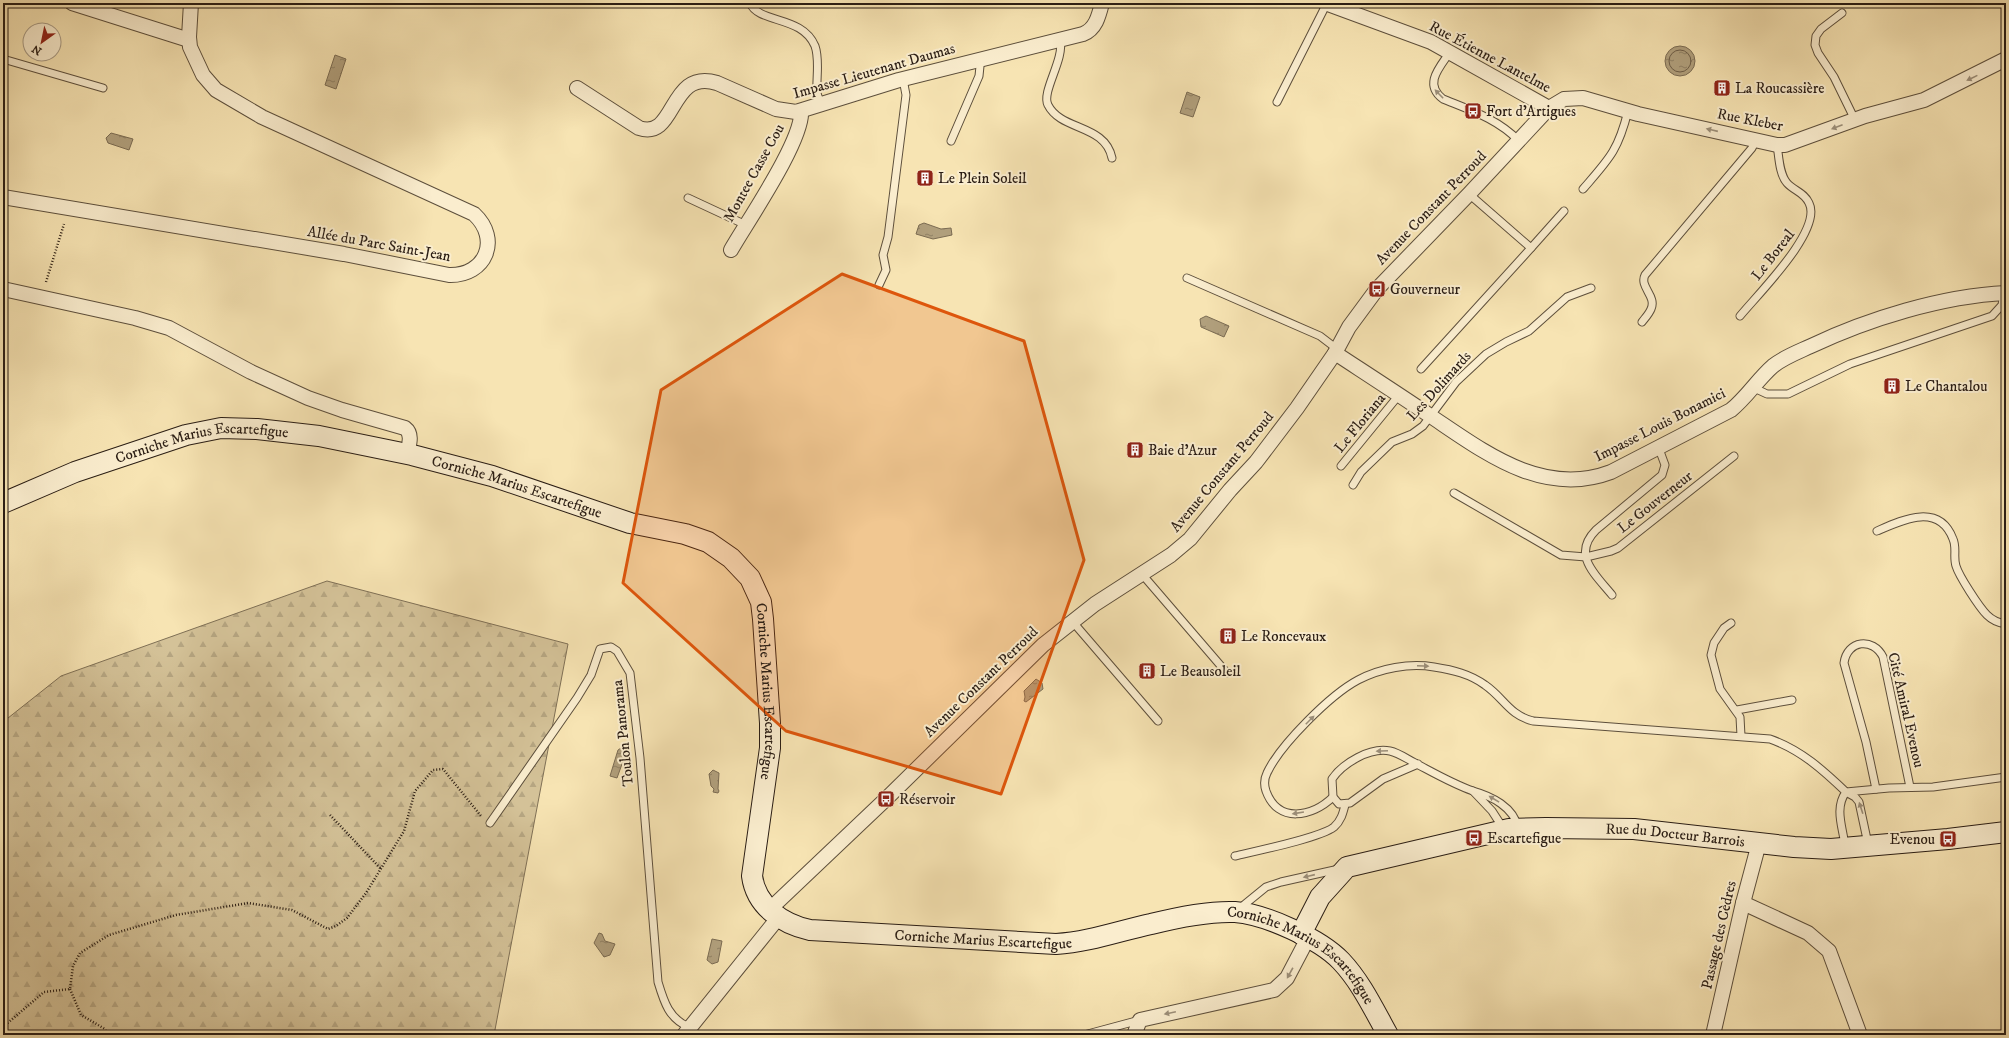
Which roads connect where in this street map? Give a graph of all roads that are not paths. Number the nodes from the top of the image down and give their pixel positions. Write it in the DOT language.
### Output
graph roads {
  1 [pos="72,3"];
  2 [pos="191,3"];
  3 [pos="750,3"];
  4 [pos="1102,3"];
  5 [pos="1326,3"];
  6 [pos="1842,13"];
  7 [pos="189,40"];
  8 [pos="1060,40"];
  9 [pos="1450,52"];
  10 [pos="3,59"];
  11 [pos="2006,59"];
  12 [pos="979,60"];
  13 [pos="903,79"];
  14 [pos="103,88"];
  15 [pos="577,88"];
  16 [pos="1277,102"];
  17 [pos="821,104"];
  18 [pos="1549,108"];
  19 [pos="801,111"];
  20 [pos="1628,111"];
  21 [pos="1855,120"];
  22 [pos="1756,140"];
  23 [pos="951,141"];
  24 [pos="1519,141"];
  25 [pos="1777,145"];
  26 [pos="1112,158"];
  27 [pos="1583,189"];
  28 [pos="1469,194"];
  29 [pos="3,198"];
  30 [pos="688,198"];
  31 [pos="1564,211"];
  32 [pos="746,225"];
  33 [pos="1531,248"];
  34 [pos="731,250"];
  35 [pos="1187,278"];
  36 [pos="879,285"];
  37 [pos="1591,288"];
  38 [pos="3,289"];
  39 [pos="2005,293"];
  40 [pos="1740,316"];
  41 [pos="1642,322"];
  42 [pos="1336,351"];
  43 [pos="1421,369"];
  44 [pos="1754,388"];
  45 [pos="1399,395"];
  46 [pos="1430,416"];
  47 [pos="1658,446"];
  48 [pos="407,454"];
  49 [pos="1734,456"];
  50 [pos="1341,466"];
  51 [pos="1353,486"];
  52 [pos="1454,493"];
  53 [pos="3,503"];
  54 [pos="1877,531"];
  55 [pos="1586,557"];
  56 [pos="1141,574"];
  57 [pos="1612,595"];
  58 [pos="1072,621"];
  59 [pos="1731,623"];
  60 [pos="2006,624"];
  61 [pos="1227,673"];
  62 [pos="1792,700"];
  63 [pos="1737,710"];
  64 [pos="1158,721"];
  65 [pos="1741,736"];
  66 [pos="1418,764"];
  67 [pos="2006,777"];
  68 [pos="1910,787"];
  69 [pos="1876,789"];
  70 [pos="1473,791"];
  71 [pos="1846,792"];
  72 [pos="1333,797"];
  73 [pos="1345,805"];
  74 [pos="490,822"];
  75 [pos="1511,829"];
  76 [pos="2006,832"];
  77 [pos="1759,843"];
  78 [pos="1868,846"];
  79 [pos="1845,849"];
  80 [pos="1235,856"];
  81 [pos="1347,867"];
  82 [pos="1743,903"];
  83 [pos="1235,912"];
  84 [pos="774,914"];
  85 [pos="1305,936"];
  86 [pos="1140,1020"];
  87 [pos="687,1031"];
  88 [pos="1084,1035"];
  89 [pos="1134,1035"];
  90 [pos="1388,1035"];
  91 [pos="1713,1035"];
  92 [pos="1860,1035"];
  1 -- 7 [label="street"];
  2 -- 7 [label="street, Allée du Parc Saint-Jean"];
  3 -- 17 [label="lane"];
  4 -- 8 [label="street, Impasse Lieutenant Daumas"];
  5 -- 9 [label="street, Rue Étienne Lantelme"];
  5 -- 16 [label="lane"];
  6 -- 21 [label="lane"];
  7 -- 29 [label="street, Allée du Parc Saint-Jean"];
  8 -- 12 [label="street, Impasse Lieutenant Daumas"];
  8 -- 26 [label="lane"];
  9 -- 18 [label="street, Rue Étienne Lantelme"];
  24 -- 9 [label="lane, one-way"];
  10 -- 14 [label="lane"];
  11 -- 21 [label="street, Rue Kleber, one-way"];
  12 -- 13 [label="street, Impasse Lieutenant Daumas"];
  12 -- 23 [label="lane"];
  13 -- 17 [label="street, Impasse Lieutenant Daumas"];
  13 -- 36 [label="lane"];
  15 -- 19 [label="street, Impasse Lieutenant Daumas"];
  17 -- 19 [label="street, Impasse Lieutenant Daumas"];
  18 -- 20 [label="street, Rue Kleber"];
  18 -- 24 [label="street, Avenue Constant Perroud"];
  19 -- 32 [label="street, Montee Casse Cou"];
  22 -- 20 [label="street, Rue Kleber, one-way"];
  20 -- 27 [label="lane"];
  21 -- 25 [label="street, Rue Kleber, one-way"];
  22 -- 25 [label="street, Rue Kleber"];
  22 -- 41 [label="lane"];
  24 -- 28 [label="street, Avenue Constant Perroud"];
  25 -- 40 [label="lane, Le Boreal"];
  28 -- 33 [label="lane"];
  28 -- 42 [label="street, Avenue Constant Perroud"];
  30 -- 32 [label="lane"];
  31 -- 33 [label="lane"];
  32 -- 34 [label="street, Montee Casse Cou"];
  33 -- 43 [label="lane"];
  35 -- 42 [label="lane"];
  37 -- 46 [label="lane, Les Dolimards"];
  38 -- 48 [label="street"];
  39 -- 44 [label="street, Impasse Louis Bonamici"];
  39 -- 44 [label="lane"];
  42 -- 45 [label="street, Impasse Louis Bonamici"];
  42 -- 56 [label="street, Avenue Constant Perroud"];
  44 -- 47 [label="street, Impasse Louis Bonamici"];
  45 -- 46 [label="street, Impasse Louis Bonamici"];
  45 -- 50 [label="lane, Le Floriana"];
  46 -- 47 [label="street, Impasse Louis Bonamici"];
  46 -- 51 [label="lane, Les Dolimards"];
  47 -- 55 [label="lane, Le Gouverneur"];
  48 -- 53 [label="main road, Corniche Marius Escartefigue"];
  48 -- 84 [label="main road, Corniche Marius Escartefigue"];
  49 -- 55 [label="lane, Le Gouverneur"];
  52 -- 55 [label="lane, Le Gouverneur"];
  54 -- 60 [label="lane"];
  55 -- 57 [label="lane"];
  56 -- 58 [label="street, Avenue Constant Perroud"];
  56 -- 61 [label="lane"];
  58 -- 64 [label="lane"];
  58 -- 84 [label="street, Avenue Constant Perroud"];
  59 -- 63 [label="lane"];
  62 -- 63 [label="lane"];
  63 -- 65 [label="lane"];
  65 -- 71 [label="lane"];
  72 -- 65 [label="lane, one-way"];
  66 -- 70 [label="lane"];
  66 -- 72 [label="lane, one-way"];
  66 -- 73 [label="lane"];
  67 -- 68 [label="lane, Cité Amiral Evenou"];
  68 -- 69 [label="lane, Cité Amiral Evenou"];
  68 -- 69 [label="lane, Cité Amiral Evenou"];
  69 -- 71 [label="lane, Cité Amiral Evenou"];
  70 -- 75 [label="lane"];
  75 -- 70 [label="lane, one-way"];
  78 -- 71 [label="lane, one-way"];
  71 -- 79 [label="lane"];
  72 -- 73 [label="lane"];
  73 -- 80 [label="lane"];
  74 -- 87 [label="lane, Toulon Panorama"];
  75 -- 77 [label="main road, Rue du Docteur Barrois"];
  75 -- 81 [label="main road, Rue du Docteur Barrois"];
  76 -- 78 [label="main road, Rue du Docteur Barrois"];
  77 -- 79 [label="main road, Rue du Docteur Barrois"];
  77 -- 82 [label="street, Passage des Cèdres"];
  78 -- 79 [label="main road, Rue du Docteur Barrois"];
  81 -- 83 [label="lane, Rue du Docteur Barrois, one-way"];
  81 -- 85 [label="main road"];
  82 -- 91 [label="street, Passage des Cèdres"];
  82 -- 92 [label="street"];
  83 -- 84 [label="main road, Corniche Marius Escartefigue"];
  83 -- 85 [label="main road, Corniche Marius Escartefigue"];
  84 -- 87 [label="street, Avenue Constant Perroud"];
  85 -- 86 [label="street, one-way"];
  85 -- 90 [label="main road, Corniche Marius Escartefigue"];
  86 -- 88 [label="lane"];
  86 -- 89 [label="street"];
}
